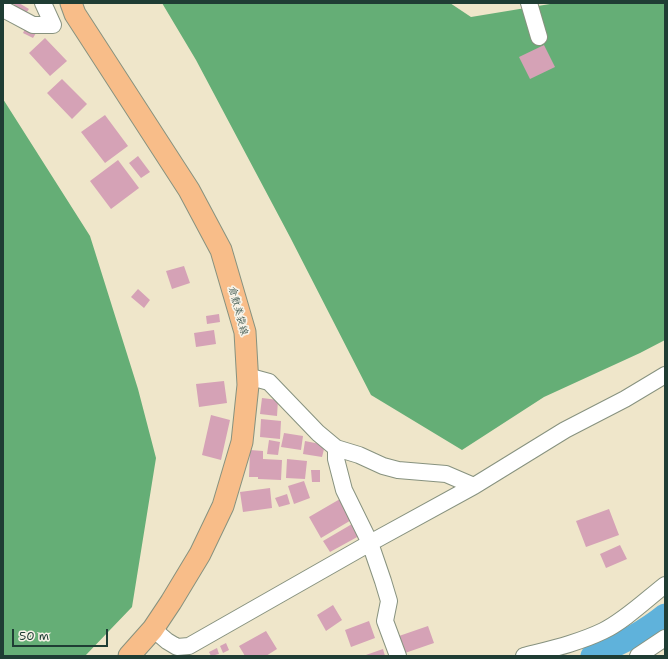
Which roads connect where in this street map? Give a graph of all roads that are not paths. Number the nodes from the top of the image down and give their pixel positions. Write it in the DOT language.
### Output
graph roads {
  1 [pos="43,3"];
  2 [pos="71,3"];
  3 [pos="529,3"];
  4 [pos="3,10"];
  5 [pos="539,37"];
  6 [pos="665,375"];
  7 [pos="247,376"];
  8 [pos="336,448"];
  9 [pos="474,486"];
  10 [pos="370,543"];
  11 [pos="665,584"];
  12 [pos="153,629"];
  13 [pos="665,638"];
  14 [pos="174,652"];
  15 [pos="129,656"];
  16 [pos="398,656"];
  17 [pos="524,656"];
  18 [pos="638,656"];
  1 -- 4 [label="street"];
  2 -- 7 [label="main road, 倉敷美袋線"];
  3 -- 5 [label="street"];
  6 -- 9 [label="street"];
  7 -- 8 [label="street"];
  7 -- 12 [label="main road, 倉敷美袋線"];
  8 -- 9 [label="street"];
  8 -- 10 [label="street"];
  9 -- 10 [label="street"];
  10 -- 14 [label="street"];
  10 -- 16 [label="street"];
  11 -- 17 [label="street"];
  12 -- 14 [label="street"];
  12 -- 15 [label="main road, 倉敷美袋線"];
  13 -- 18 [label="street"];
}
